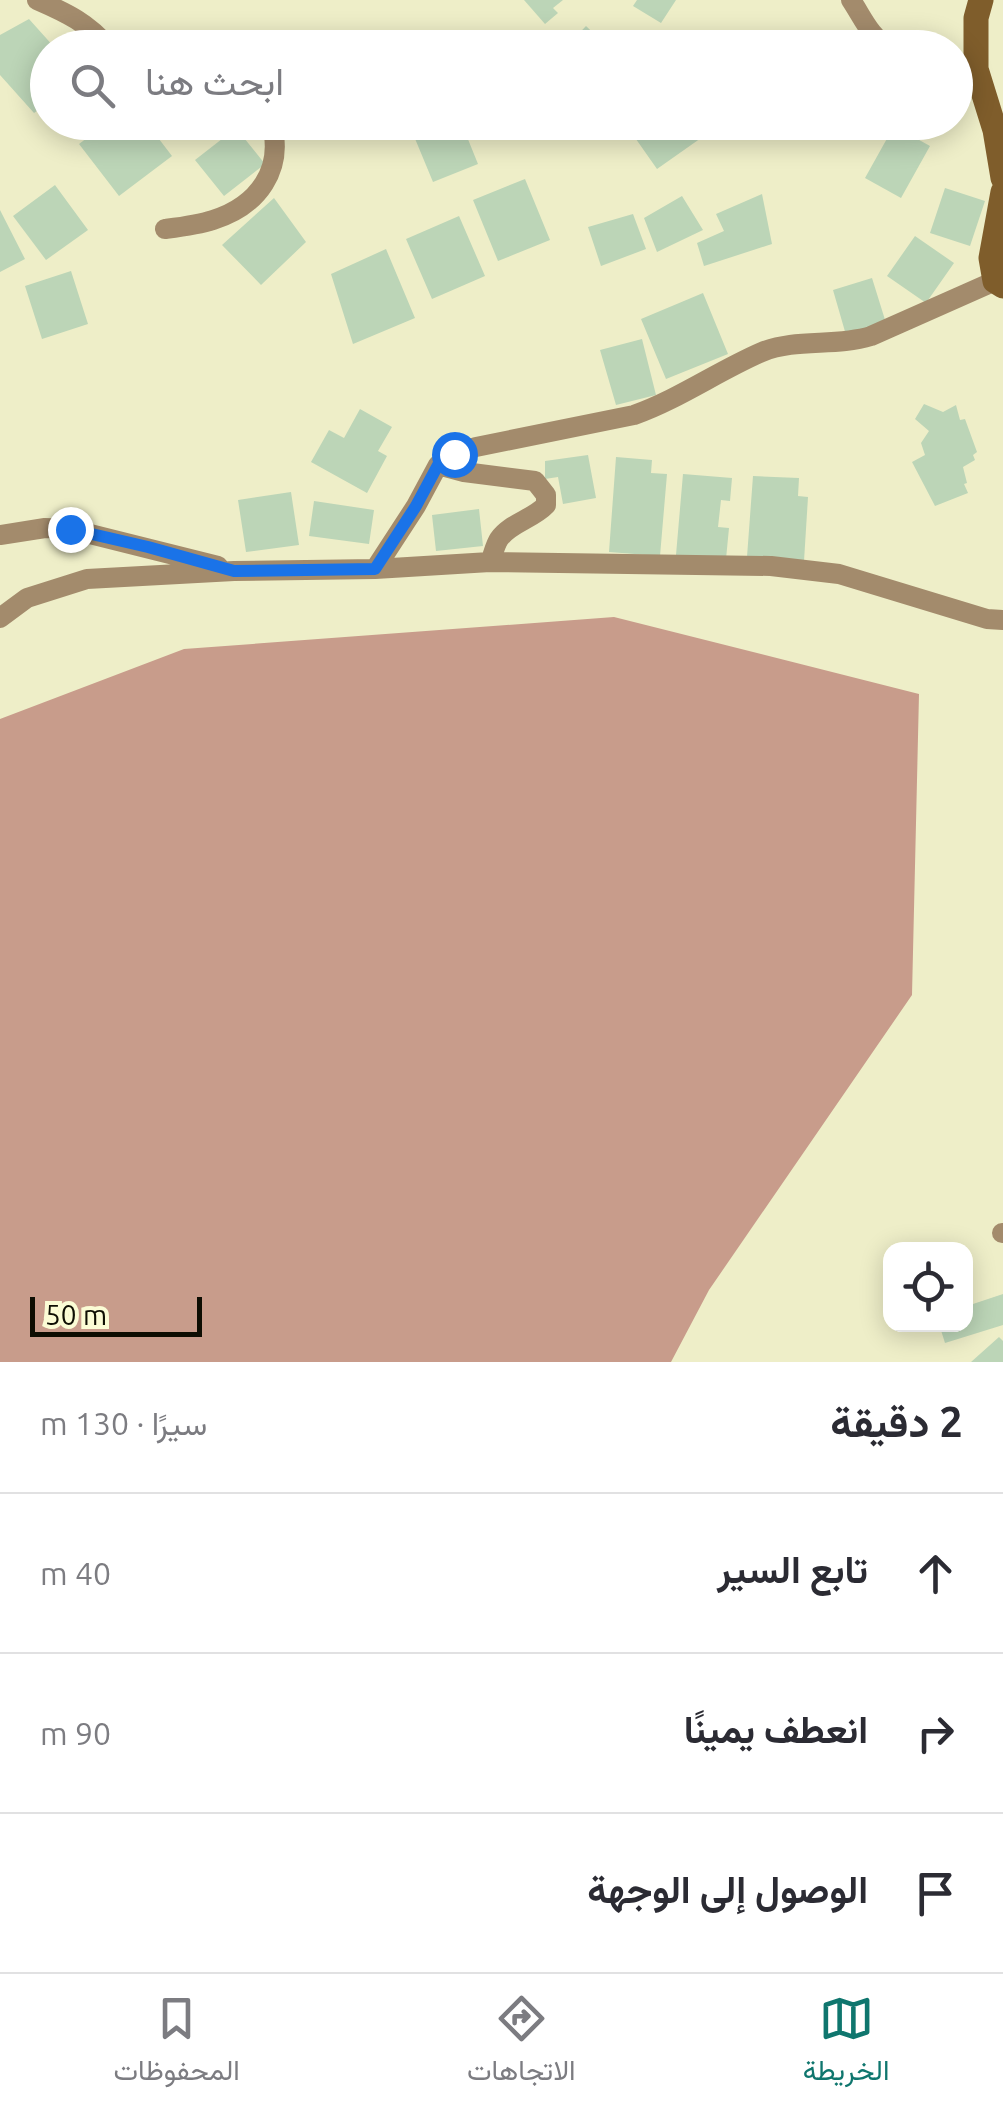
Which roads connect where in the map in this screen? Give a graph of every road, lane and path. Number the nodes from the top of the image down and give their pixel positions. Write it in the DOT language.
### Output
graph roads {
  1 [pos="37,0"];
  2 [pos="851,0"];
  3 [pos="981,0"];
  4 [pos="94,30"];
  5 [pos="869,30"];
  6 [pos="973,32"];
  7 [pos="973,81"];
  8 [pos="275,140"];
  9 [pos="1003,178"];
  10 [pos="1003,192"];
  11 [pos="165,229"];
  12 [pos="999,283"];
  13 [pos="438,465"];
  14 [pos="0,535"];
  15 [pos="490,562"];
  16 [pos="375,569"];
  17 [pos="234,571"];
  18 [pos="0,618"];
  19 [pos="1003,620"];
  1 -- 4 [label="street"];
  2 -- 5 [label="street"];
  3 -- 6 [label="main road"];
  7 -- 9 [label="main road"];
  8 -- 11 [label="street"];
  10 -- 12 [label="main road"];
  12 -- 13 [label="street"];
  13 -- 15 [label="street"];
  13 -- 16 [label="street"];
  14 -- 17 [label="street"];
  15 -- 16 [label="street"];
  15 -- 19 [label="street"];
  16 -- 17 [label="street"];
  17 -- 18 [label="street"];
}
